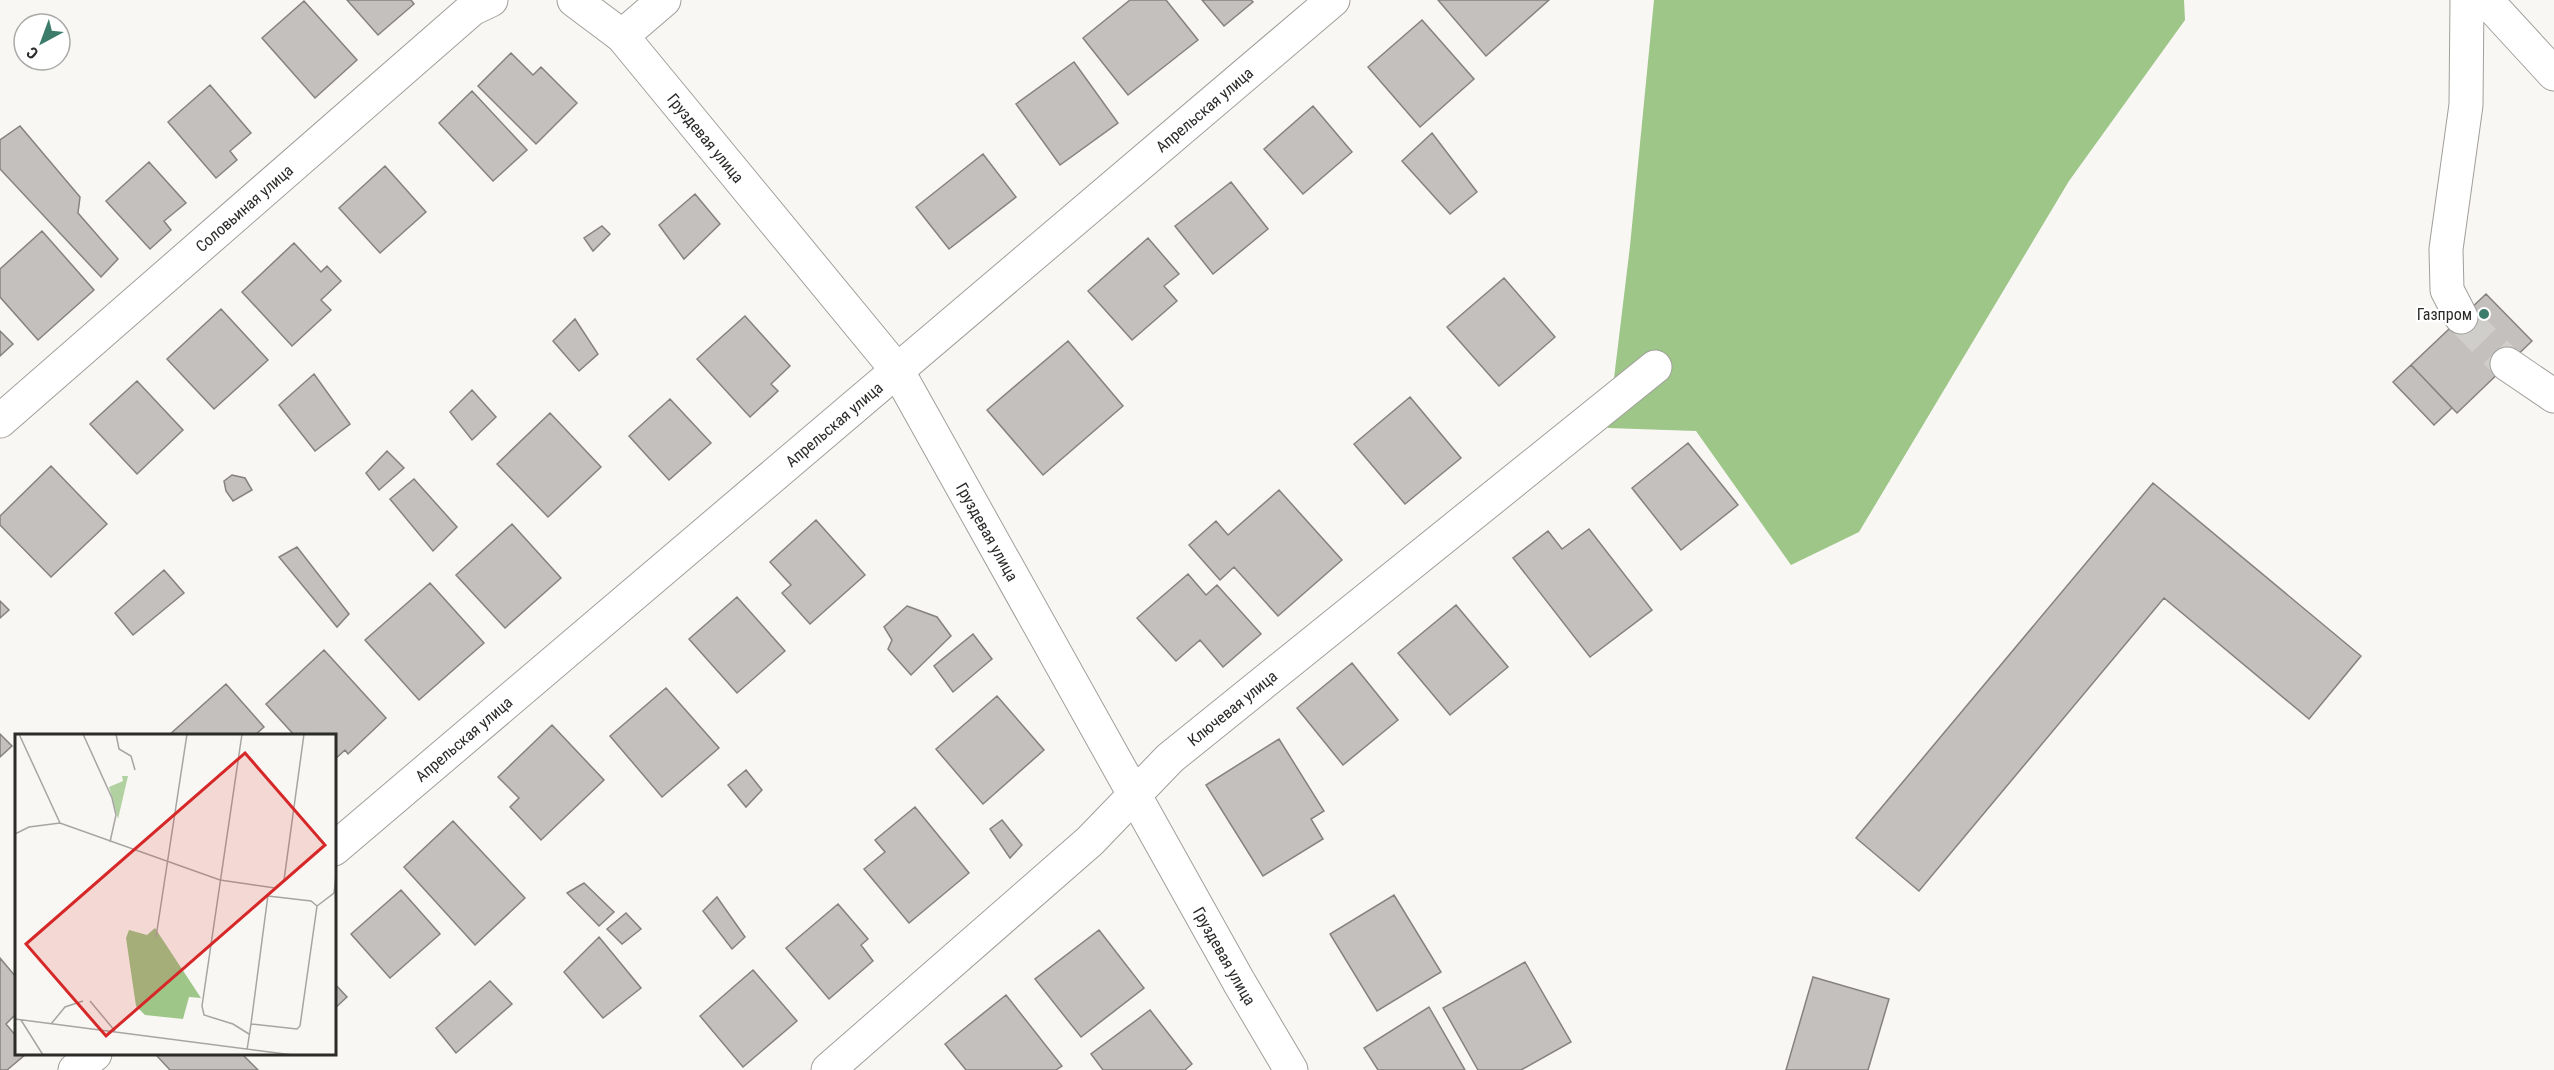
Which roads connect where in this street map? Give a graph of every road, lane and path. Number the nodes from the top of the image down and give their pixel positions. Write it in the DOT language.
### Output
graph roads {
  1 [pos="491,0"];
  2 [pos="574,0"];
  3 [pos="664,0"];
  4 [pos="1333,0"];
  5 [pos="2468,0"];
  6 [pos="2486,0"];
  7 [pos="622,36"];
  8 [pos="2554,74"];
  9 [pos="2461,317"];
  10 [pos="2507,364"];
  11 [pos="1655,367"];
  12 [pos="897,370"];
  13 [pos="2554,396"];
  14 [pos="0,421"];
  15 [pos="1135,792"];
  16 [pos="336,847"];
  17 [pos="92,1055"];
  18 [pos="75,1070"];
  19 [pos="828,1070"];
  20 [pos="1291,1070"];
  1 -- 14 [label="main road, Соловьиная улица"];
  2 -- 7 [label="main road"];
  3 -- 7 [label="main road"];
  4 -- 12 [label="main road, Апрельская улица"];
  5 -- 9 [label="main road"];
  6 -- 8 [label="main road"];
  7 -- 12 [label="main road, Груздевая улица"];
  10 -- 13 [label="main road"];
  11 -- 15 [label="main road, Ключевая улица"];
  12 -- 15 [label="main road, Груздевая улица"];
  12 -- 16 [label="main road, Апрельская улица"];
  15 -- 19 [label="main road, Ключевая улица"];
  15 -- 20 [label="main road, Груздевая улица"];
  17 -- 18 [label="main road"];
}
